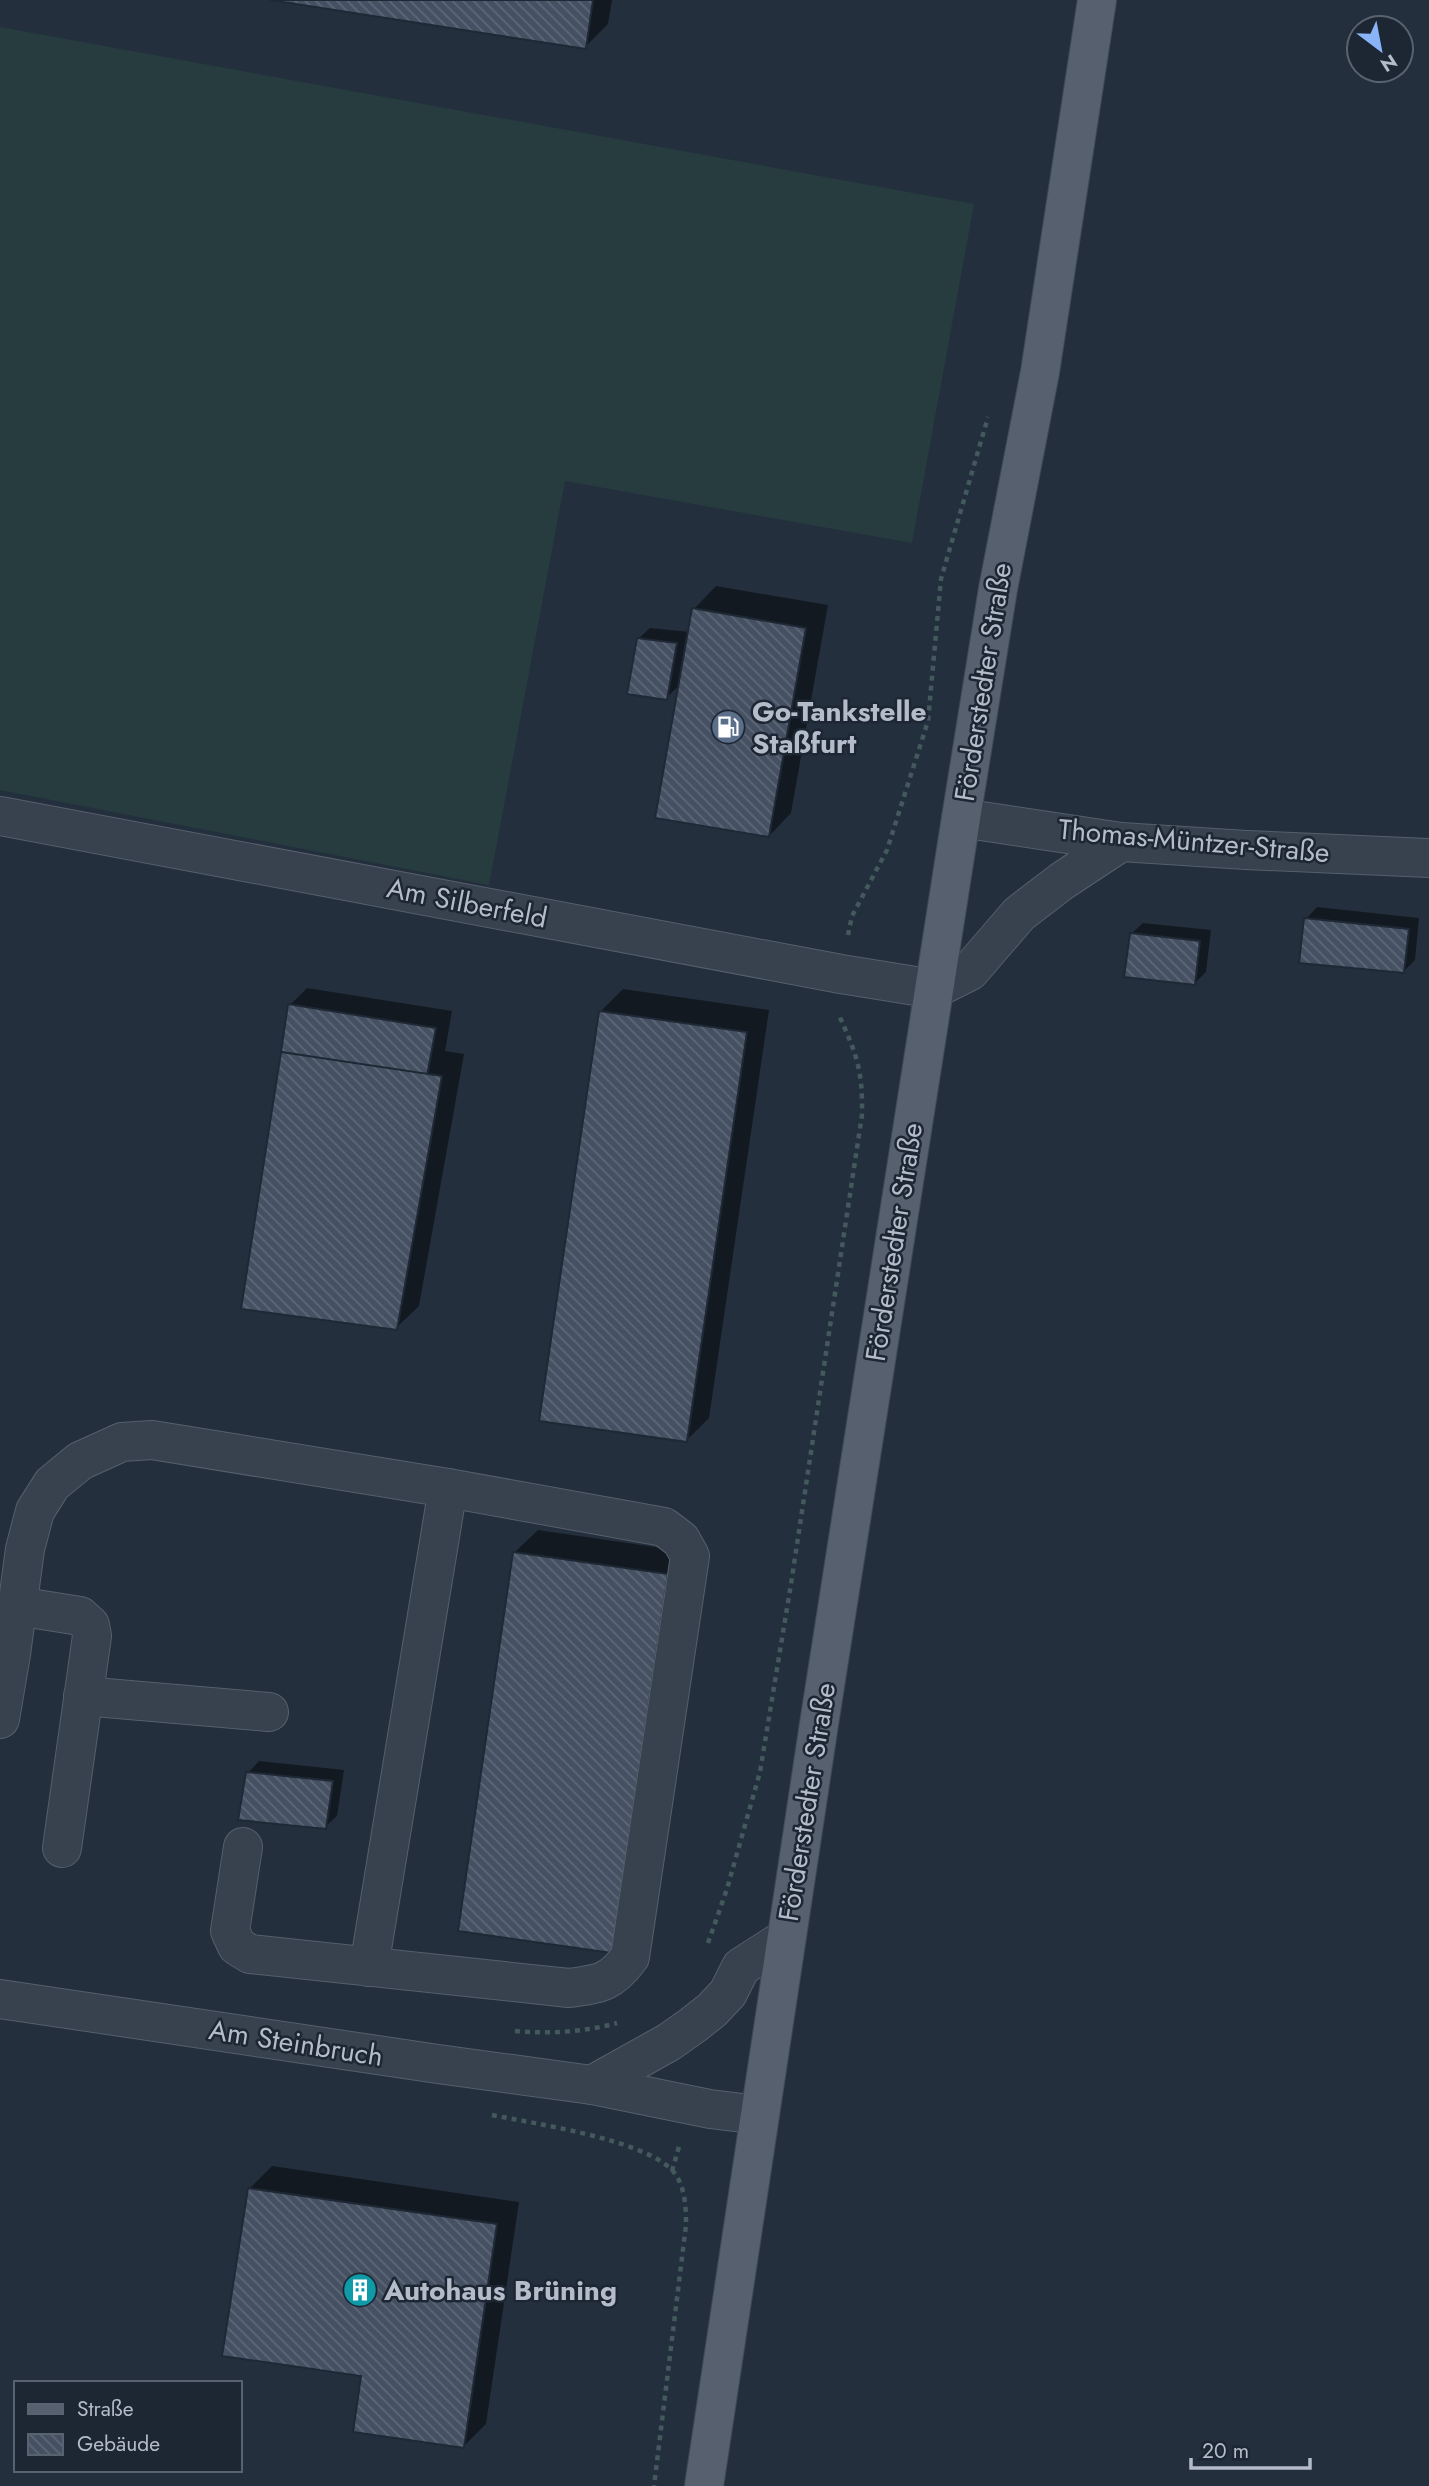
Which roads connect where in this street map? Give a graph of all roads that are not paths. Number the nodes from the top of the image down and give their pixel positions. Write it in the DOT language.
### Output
graph roads {
  1 [pos="1097,0"];
  2 [pos="0,816"];
  3 [pos="961,818"];
  4 [pos="1121,842"];
  5 [pos="1429,858"];
  6 [pos="934,989"];
  7 [pos="448,1488"];
  8 [pos="12,1548"];
  9 [pos="18,1606"];
  10 [pos="6,1653"];
  11 [pos="83,1696"];
  12 [pos="269,1712"];
  13 [pos="0,1719"];
  14 [pos="243,1847"];
  15 [pos="62,1848"];
  16 [pos="786,1938"];
  17 [pos="369,1967"];
  18 [pos="0,1999"];
  19 [pos="592,2085"];
  20 [pos="759,2115"];
  21 [pos="704,2486"];
  1 -- 3 [label="main road, Förderstedter Straße"];
  2 -- 6 [label="street, Am Silberfeld"];
  3 -- 4 [label="street, Thomas-Müntzer-Straße"];
  3 -- 6 [label="main road, Förderstedter Straße"];
  4 -- 5 [label="street, Thomas-Müntzer-Straße"];
  4 -- 6 [label="street"];
  6 -- 16 [label="main road, Förderstedter Straße"];
  7 -- 8 [label="street"];
  7 -- 17 [label="street"];
  7 -- 17 [label="street"];
  8 -- 9 [label="street"];
  9 -- 10 [label="street"];
  9 -- 11 [label="street"];
  10 -- 13 [label="street"];
  11 -- 12 [label="street"];
  11 -- 15 [label="street"];
  14 -- 17 [label="street"];
  16 -- 19 [label="street"];
  16 -- 20 [label="main road, Förderstedter Straße"];
  18 -- 19 [label="street, Am Steinbruch"];
  19 -- 20 [label="street, Am Steinbruch"];
  20 -- 21 [label="main road, Förderstedter Straße"];
}
